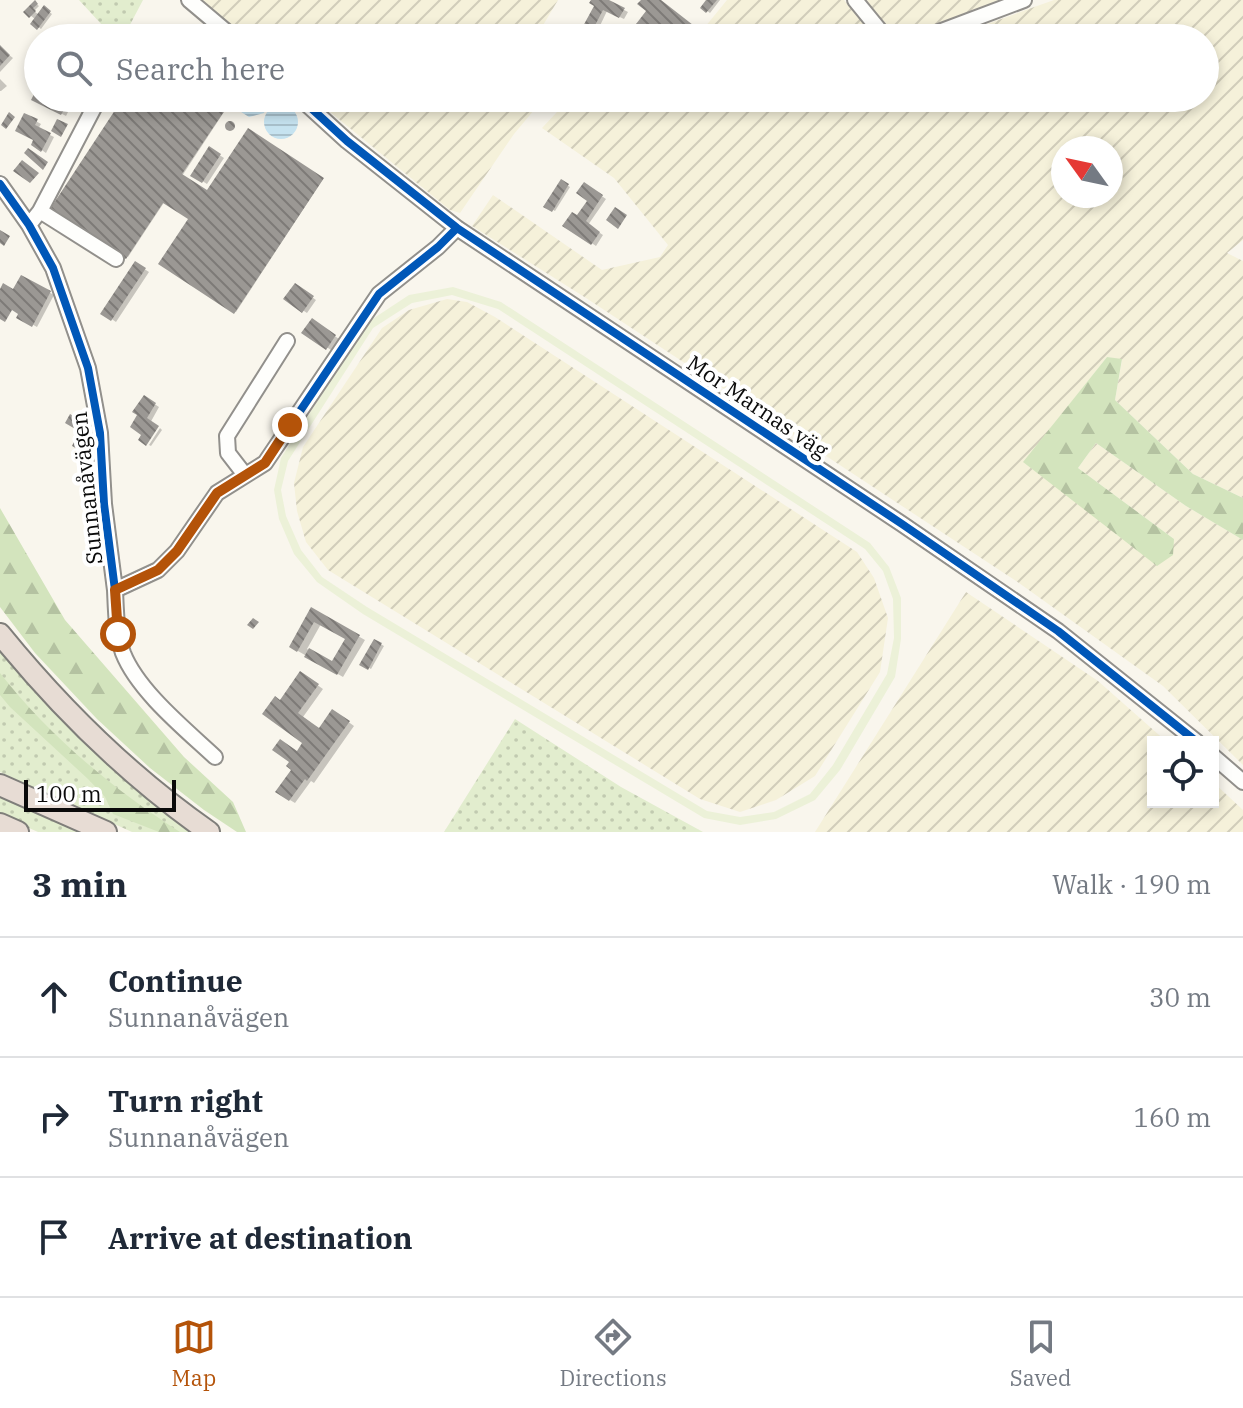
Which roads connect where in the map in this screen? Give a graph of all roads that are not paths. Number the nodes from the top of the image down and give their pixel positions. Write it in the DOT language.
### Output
graph roads {
  1 [pos="189,0"];
  2 [pos="855,0"];
  3 [pos="1024,0"];
  4 [pos="217,24"];
  5 [pos="875,24"];
  6 [pos="960,24"];
  7 [pos="92,112"];
  8 [pos="315,112"];
  9 [pos="0,184"];
  10 [pos="40,211"];
  11 [pos="29,225"];
  12 [pos="457,228"];
  13 [pos="116,259"];
  14 [pos="287,341"];
  15 [pos="245,475"];
  16 [pos="115,590"];
  17 [pos="0,634"];
  18 [pos="1189,736"];
  19 [pos="215,757"];
  20 [pos="1219,761"];
  21 [pos="1243,782"];
  22 [pos="0,785"];
  23 [pos="0,824"];
  24 [pos="18,832"];
  25 [pos="106,832"];
  26 [pos="209,832"];
  1 -- 4 [label="street"];
  2 -- 5 [label="street"];
  3 -- 6 [label="street"];
  7 -- 10 [label="street"];
  8 -- 12 [label="street, Mor Marnas väg"];
  9 -- 11 [label="street, Sunnanåvägen"];
  10 -- 11 [label="street"];
  10 -- 13 [label="street"];
  11 -- 16 [label="street, Sunnanåvägen"];
  12 -- 15 [label="street, Sunnanåvägen"];
  12 -- 18 [label="street, Mor Marnas väg"];
  14 -- 15 [label="street"];
  15 -- 16 [label="street, Sunnanåvägen"];
  16 -- 19 [label="street, Sunnanåvägen"];
  17 -- 26 [label="highway"];
  20 -- 21 [label="street"];
  22 -- 25 [label="highway"];
  23 -- 24 [label="highway"];
}
